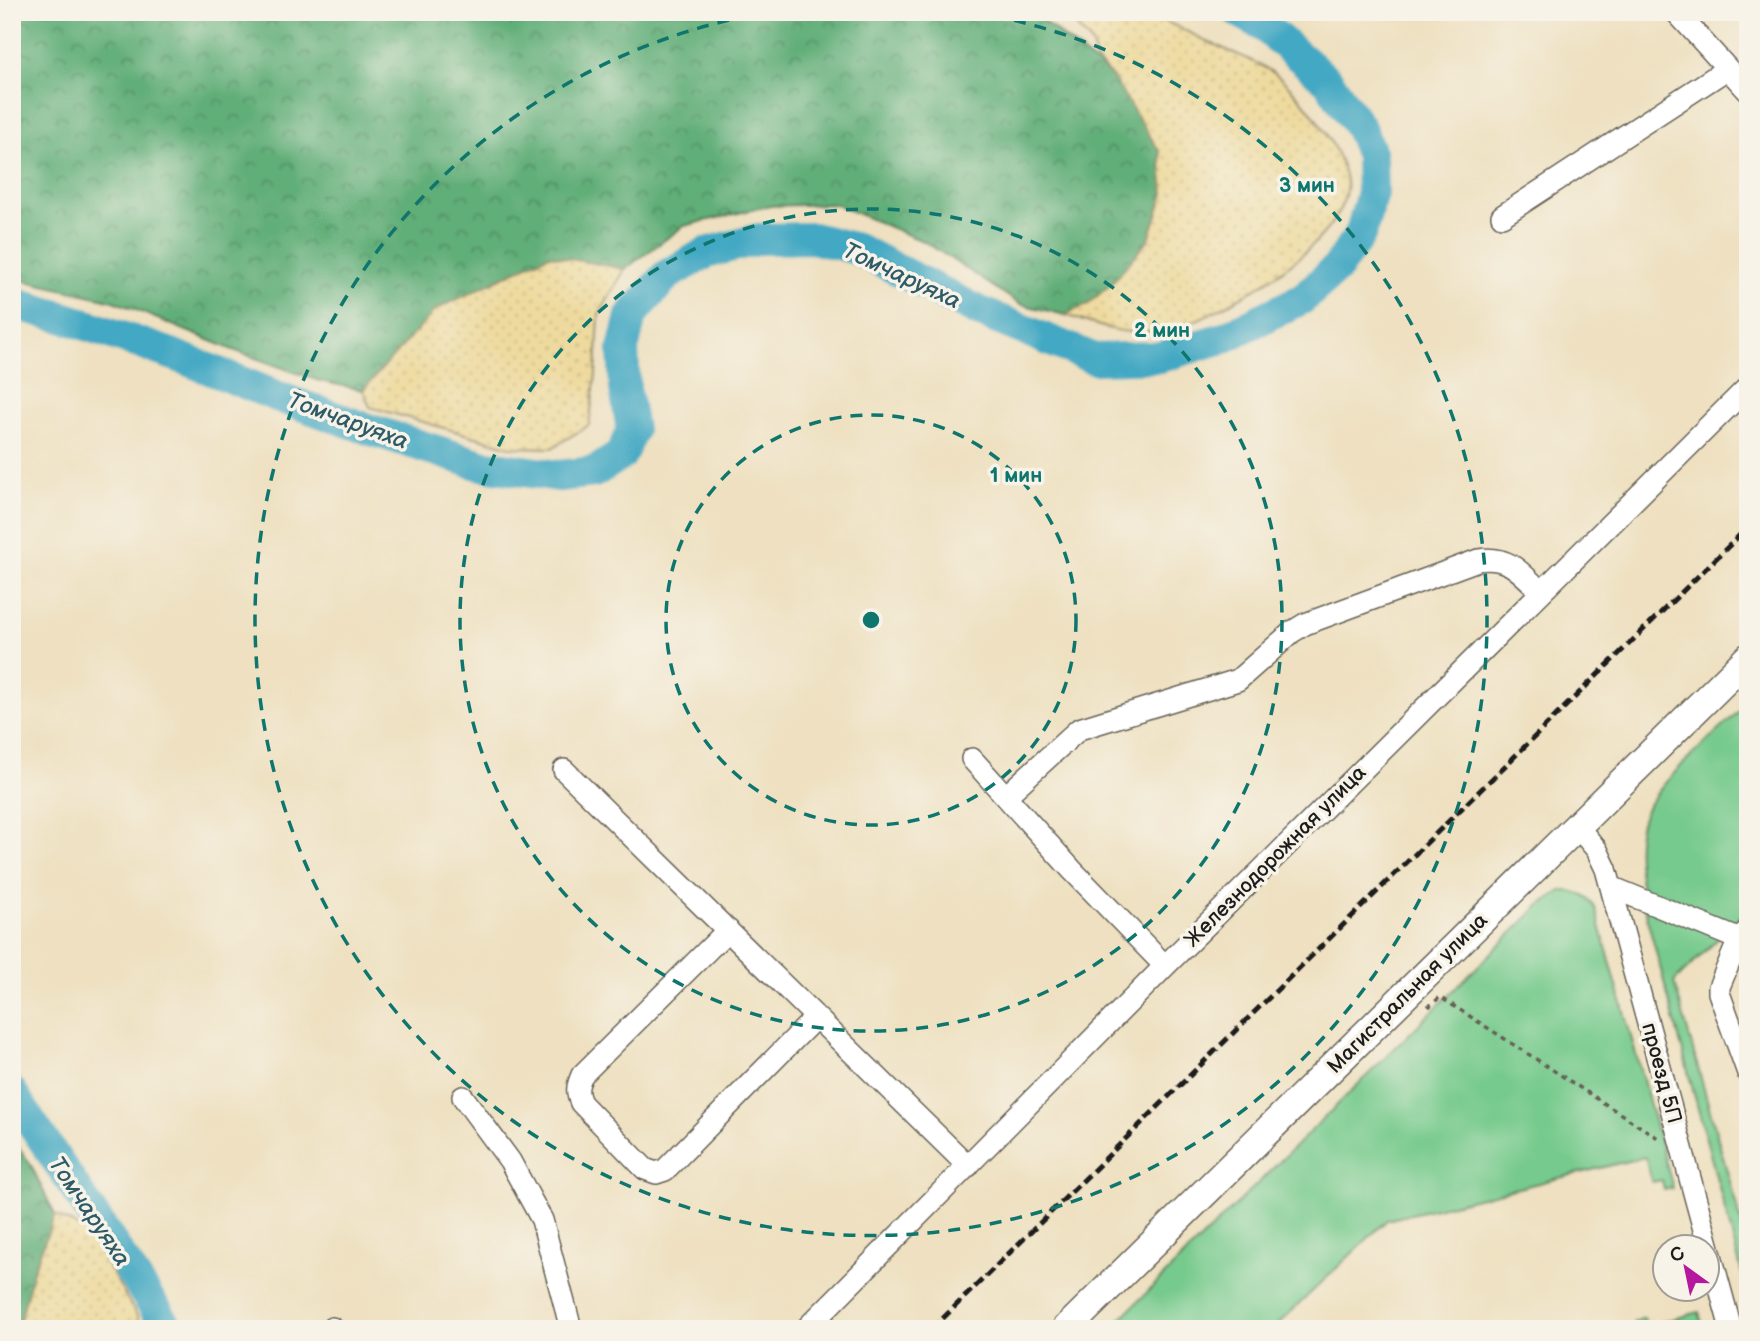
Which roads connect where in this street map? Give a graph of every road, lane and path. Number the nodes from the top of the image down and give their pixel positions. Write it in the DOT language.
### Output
graph roads {
  1 [pos="1675,12"];
  2 [pos="1727,69"];
  3 [pos="1748,91"];
  4 [pos="1502,216"];
  5 [pos="1748,387"];
  6 [pos="1541,592"];
  7 [pos="1748,657"];
  8 [pos="972,759"];
  9 [pos="564,769"];
  10 [pos="1006,796"];
  11 [pos="1576,825"];
  12 [pos="1611,887"];
  13 [pos="728,930"];
  14 [pos="1745,937"];
  15 [pos="1165,966"];
  16 [pos="1430,1006"];
  17 [pos="816,1017"];
  18 [pos="1748,1073"];
  19 [pos="463,1097"];
  20 [pos="1684,1154"];
  21 [pos="968,1166"];
  22 [pos="571,1329"];
  23 [pos="806,1329"];
  24 [pos="1066,1329"];
  25 [pos="1731,1329"];
  1 -- 2 [label="street"];
  2 -- 3 [label="street"];
  2 -- 4 [label="street"];
  5 -- 6 [label="street, Железнодорожная улица"];
  6 -- 10 [label="street"];
  6 -- 15 [label="street, Железнодорожная улица"];
  7 -- 11 [label="main road, Магистральная улица"];
  8 -- 10 [label="street"];
  9 -- 13 [label="street"];
  10 -- 15 [label="street"];
  11 -- 12 [label="street, проезд 5П"];
  11 -- 24 [label="main road, Магистральная улица"];
  12 -- 14 [label="street"];
  12 -- 20 [label="street, проезд 5П"];
  13 -- 17 [label="street"];
  13 -- 17 [label="street"];
  14 -- 18 [label="street"];
  15 -- 21 [label="street, Железнодорожная улица"];
  16 -- 20 [label="path"];
  17 -- 21 [label="street"];
  19 -- 22 [label="street"];
  20 -- 25 [label="street, проезд 5П"];
  21 -- 23 [label="street, Железнодорожная улица"];
}
